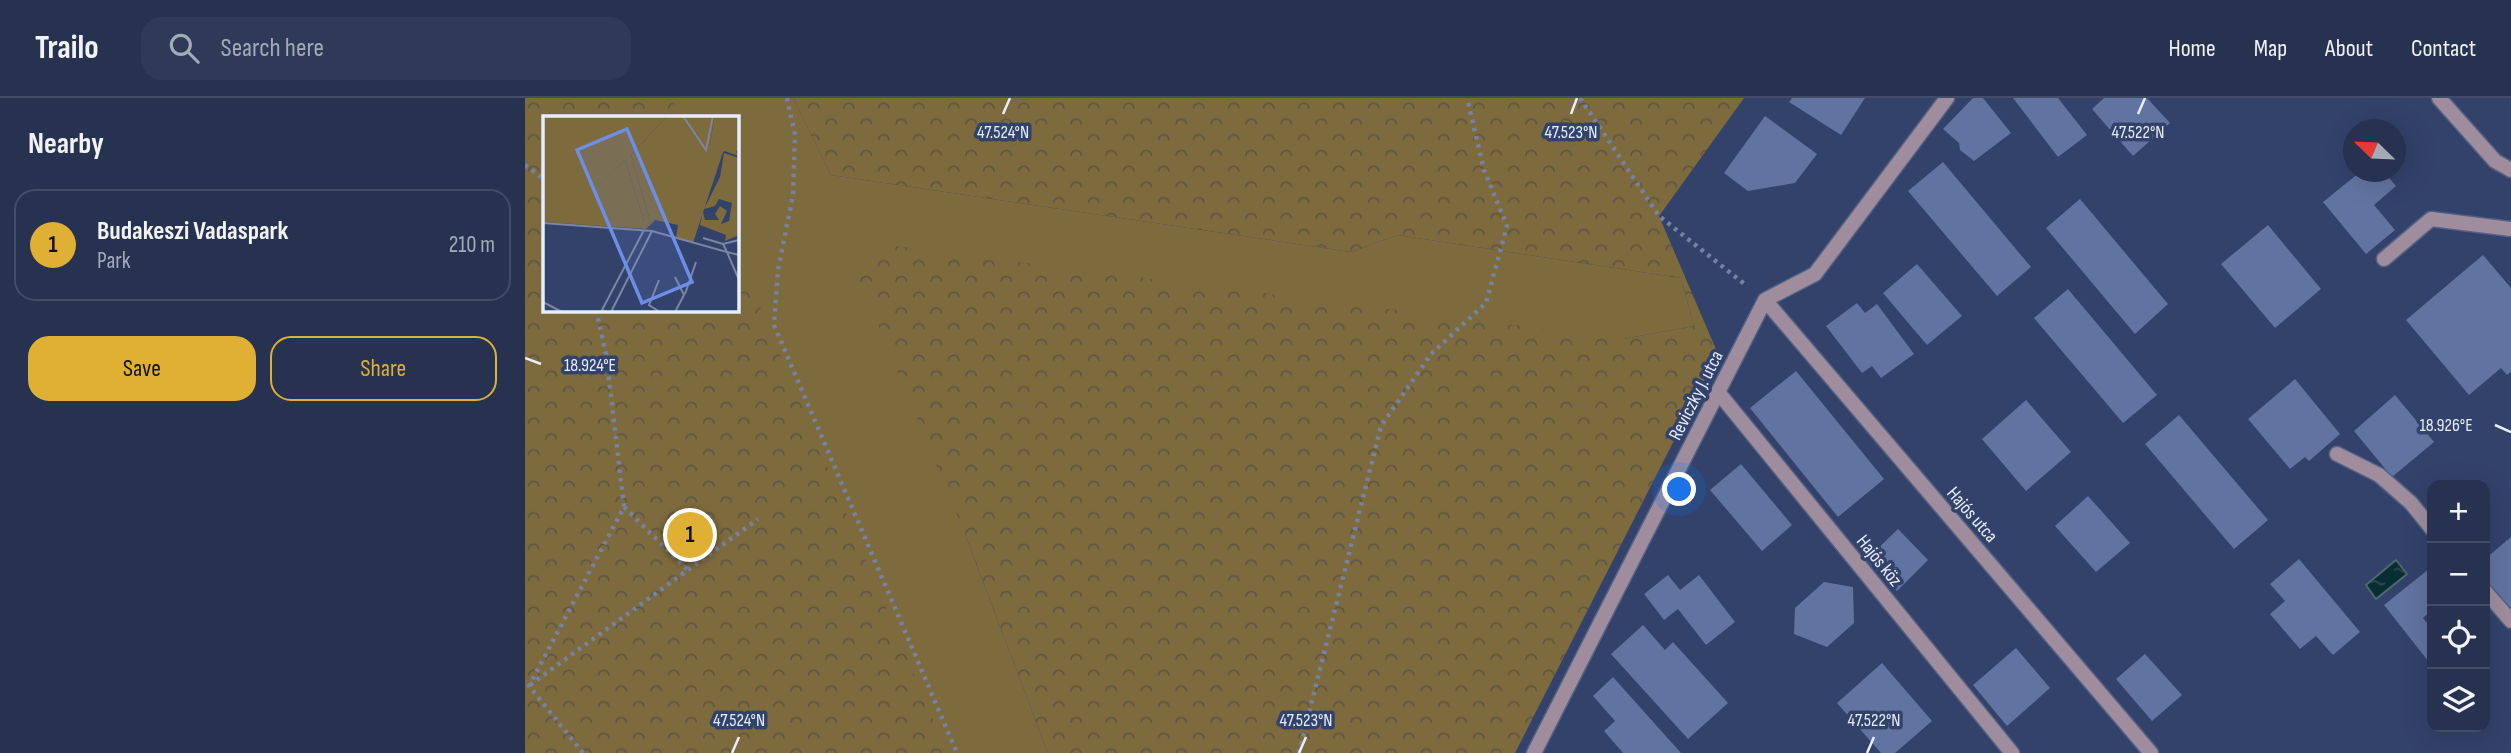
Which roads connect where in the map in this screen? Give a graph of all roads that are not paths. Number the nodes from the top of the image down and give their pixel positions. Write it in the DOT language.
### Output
graph roads {
  1 [pos="1947,98"];
  2 [pos="2439,98"];
  3 [pos="2511,170"];
  4 [pos="2511,229"];
  5 [pos="2384,260"];
  6 [pos="1765,300"];
  7 [pos="1718,392"];
  8 [pos="2337,454"];
  9 [pos="2427,523"];
  10 [pos="2490,597"];
  11 [pos="2511,621"];
  12 [pos="1534,753"];
  13 [pos="2012,753"];
  14 [pos="2151,753"];
  1 -- 6 [label="street"];
  2 -- 3 [label="street"];
  4 -- 5 [label="street"];
  6 -- 7 [label="street, Reviczky J. utca"];
  6 -- 14 [label="street, Hajós utca"];
  7 -- 12 [label="street, Reviczky J. utca"];
  7 -- 13 [label="street, Hajós köz"];
  8 -- 9 [label="street"];
  10 -- 11 [label="street"];
}
